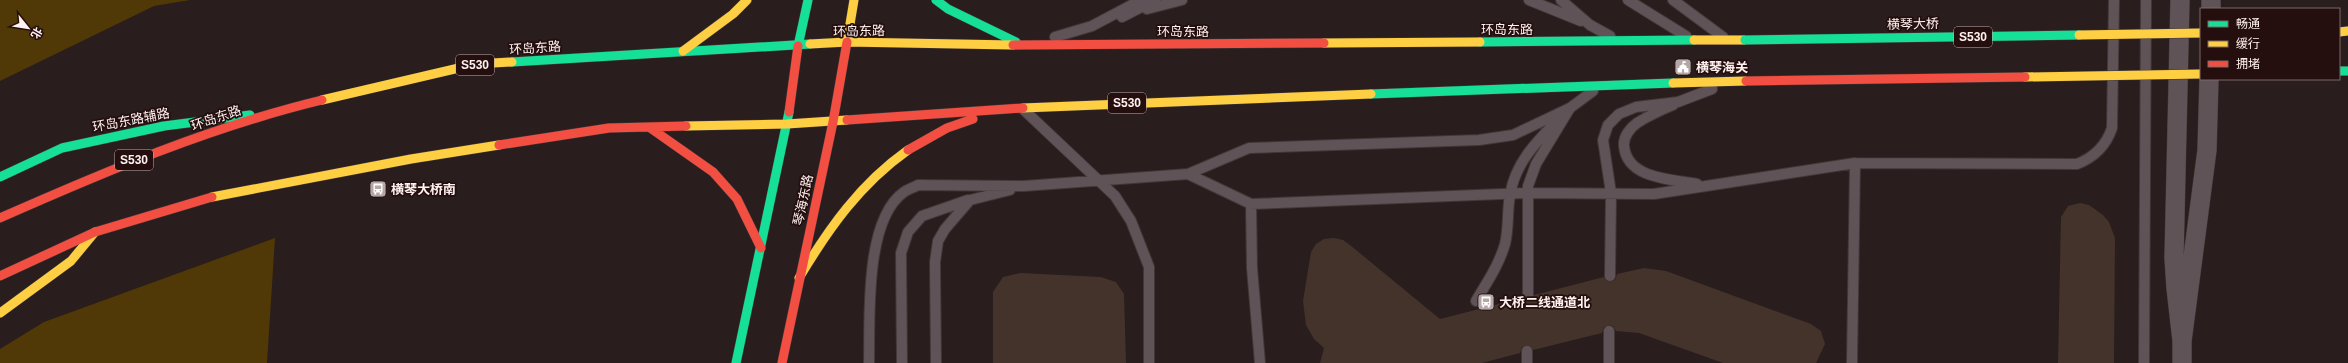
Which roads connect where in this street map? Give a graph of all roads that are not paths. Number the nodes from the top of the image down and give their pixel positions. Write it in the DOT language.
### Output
graph roads {
  1 [pos="747,0"];
  2 [pos="808,0"];
  3 [pos="854,0"];
  4 [pos="936,0"];
  5 [pos="1140,0"];
  6 [pos="1155,0"];
  7 [pos="1182,0"];
  8 [pos="1529,0"];
  9 [pos="1561,0"];
  10 [pos="1628,0"];
  11 [pos="1673,0"];
  12 [pos="2114,0"];
  13 [pos="2146,0"];
  14 [pos="2180,0"];
  15 [pos="1126,16"];
  16 [pos="1590,24"];
  17 [pos="1092,26"];
  18 [pos="2200,33"];
  19 [pos="1728,40"];
  20 [pos="1745,40"];
  21 [pos="1619,41"];
  22 [pos="1695,41"];
  23 [pos="847,42"];
  24 [pos="1020,45"];
  25 [pos="798,46"];
  26 [pos="683,51"];
  27 [pos="2200,74"];
  28 [pos="2209,80"];
  29 [pos="1729,82"];
  30 [pos="1605,86"];
  31 [pos="1678,102"];
  32 [pos="1022,108"];
  33 [pos="1570,108"];
  34 [pos="273,112"];
  35 [pos="833,122"];
  36 [pos="787,124"];
  37 [pos="649,127"];
  38 [pos="1854,163"];
  39 [pos="1188,174"];
  40 [pos="0,177"];
  41 [pos="1098,181"];
  42 [pos="1704,185"];
  43 [pos="1024,186"];
  44 [pos="1529,193"];
  45 [pos="1510,194"];
  46 [pos="1611,194"];
  47 [pos="970,200"];
  48 [pos="1251,204"];
  49 [pos="0,218"];
  50 [pos="95,232"];
  51 [pos="760,248"];
  52 [pos="0,276"];
  53 [pos="1610,276"];
  54 [pos="799,278"];
  55 [pos="1528,296"];
  56 [pos="1476,301"];
  57 [pos="0,313"];
  58 [pos="1609,331"];
  59 [pos="2182,341"];
  60 [pos="1527,351"];
  61 [pos="736,363"];
  62 [pos="782,363"];
  63 [pos="869,363"];
  64 [pos="902,363"];
  65 [pos="936,363"];
  66 [pos="1149,363"];
  67 [pos="1260,363"];
  68 [pos="1527,363"];
  69 [pos="1609,363"];
  70 [pos="1852,363"];
  71 [pos="2144,363"];
  72 [pos="2182,363"];
  1 -- 26 [label="main road"];
  2 -- 25 [label="main road"];
  3 -- 23 [label="main road, 琴海东路"];
  4 -- 24 [label="main road"];
  5 -- 17 [label="lane"];
  6 -- 15 [label="lane"];
  7 -- 15 [label="lane"];
  8 -- 16 [label="lane"];
  9 -- 16 [label="lane"];
  10 -- 22 [label="lane"];
  11 -- 19 [label="lane"];
  12 -- 38 [label="lane"];
  13 -- 71 [label="lane"];
  14 -- 59 [label="street"];
  15 -- 17 [label="lane"];
  16 -- 21 [label="lane"];
  17 -- 24 [label="lane"];
  18 -- 20 [label="main road, 横琴大桥 / S530, bridge"];
  19 -- 20 [label="main road, 环岛东路 / S530"];
  19 -- 22 [label="main road, 环岛东路 / S530"];
  21 -- 22 [label="main road, 环岛东路 / S530"];
  21 -- 24 [label="main road, 环岛东路 / S530"];
  23 -- 24 [label="main road, 环岛东路 / S530"];
  23 -- 25 [label="main road, 环岛东路 / S530"];
  23 -- 35 [label="main road, 琴海东路"];
  25 -- 26 [label="main road, 环岛东路 / S530"];
  25 -- 36 [label="main road"];
  26 -- 34 [label="main road, 环岛东路 / S530"];
  27 -- 29 [label="main road, S530, bridge"];
  28 -- 59 [label="street"];
  29 -- 30 [label="main road, S530"];
  29 -- 31 [label="lane"];
  30 -- 32 [label="main road, S530"];
  30 -- 33 [label="lane"];
  31 -- 42 [label="lane"];
  31 -- 46 [label="lane"];
  32 -- 35 [label="main road, S530"];
  32 -- 41 [label="lane"];
  32 -- 54 [label="main road"];
  33 -- 39 [label="lane"];
  33 -- 44 [label="lane"];
  33 -- 45 [label="lane"];
  34 -- 40 [label="main road, 环岛东路辅路"];
  34 -- 49 [label="main road, 环岛东路 / S530"];
  35 -- 36 [label="main road, S530"];
  35 -- 54 [label="main road, 琴海东路"];
  36 -- 37 [label="main road, S530"];
  36 -- 51 [label="main road"];
  37 -- 50 [label="main road, S530"];
  37 -- 51 [label="main road"];
  38 -- 42 [label="lane"];
  38 -- 70 [label="lane"];
  39 -- 41 [label="lane"];
  39 -- 48 [label="lane"];
  41 -- 43 [label="lane"];
  41 -- 66 [label="lane"];
  42 -- 46 [label="lane"];
  43 -- 47 [label="lane"];
  43 -- 63 [label="lane"];
  44 -- 45 [label="lane"];
  44 -- 46 [label="lane"];
  44 -- 55 [label="lane"];
  45 -- 48 [label="lane"];
  45 -- 56 [label="lane"];
  46 -- 53 [label="lane"];
  47 -- 64 [label="lane"];
  47 -- 65 [label="lane"];
  48 -- 67 [label="lane"];
  50 -- 52 [label="main road, S530"];
  50 -- 57 [label="main road"];
  51 -- 61 [label="main road"];
  54 -- 62 [label="main road, 琴海东路"];
  58 -- 69 [label="lane"];
  59 -- 72 [label="street"];
  60 -- 68 [label="lane"];
}
